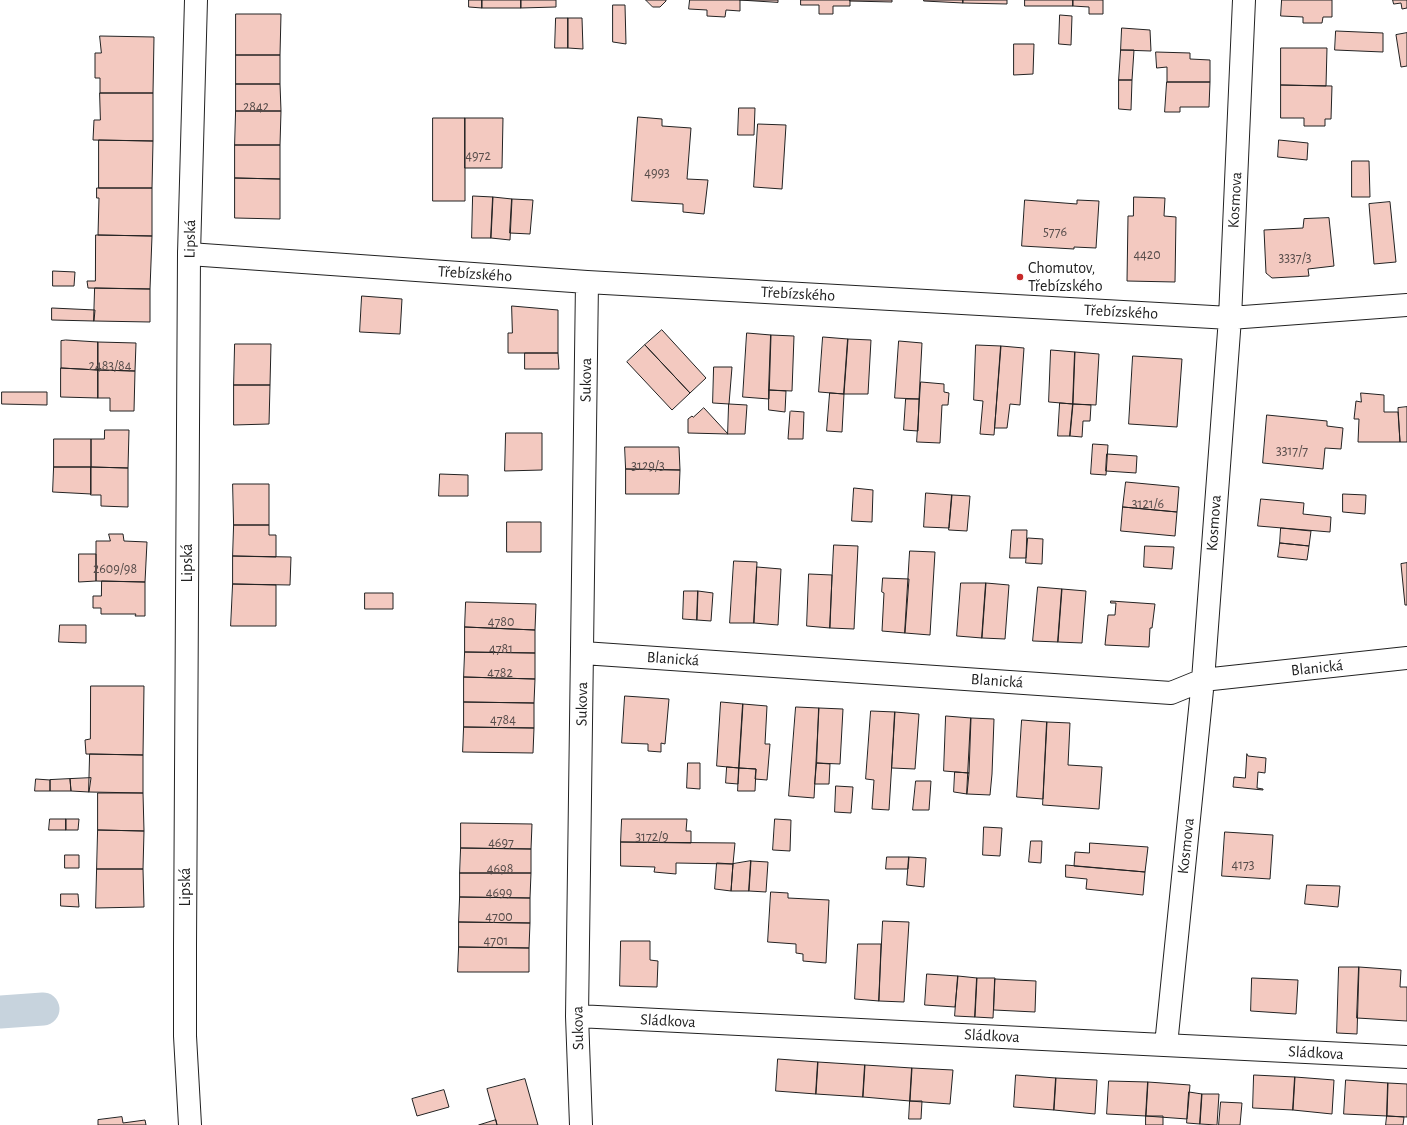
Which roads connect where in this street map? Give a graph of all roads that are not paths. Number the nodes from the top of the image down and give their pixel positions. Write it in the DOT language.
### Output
graph roads {
  1 [pos="196,0"];
  2 [pos="1244,0"];
  3 [pos="189,254"];
  4 [pos="588,282"];
  5 [pos="1407,305"];
  6 [pos="1230,318"];
  7 [pos="583,653"];
  8 [pos="1407,658"];
  9 [pos="1203,680"];
  10 [pos="577,1016"];
  11 [pos="1166,1045"];
  12 [pos="1407,1058"];
  13 [pos="190,1125"];
  14 [pos="581,1125"];
  1 -- 3 [label="street, Lipská"];
  2 -- 6 [label="street, Kosmova"];
  3 -- 4 [label="street, Třebízského"];
  3 -- 13 [label="street, Lipská"];
  4 -- 6 [label="street, Třebízského"];
  4 -- 7 [label="street, Sukova"];
  5 -- 6 [label="street, Třebízského"];
  6 -- 9 [label="street, Kosmova"];
  7 -- 9 [label="street, Blanická"];
  7 -- 10 [label="street, Sukova"];
  8 -- 9 [label="street, Blanická"];
  9 -- 11 [label="street, Kosmova"];
  10 -- 11 [label="street, Sládkova"];
  10 -- 14 [label="street, Sukova"];
  11 -- 12 [label="street, Sládkova"];
}
